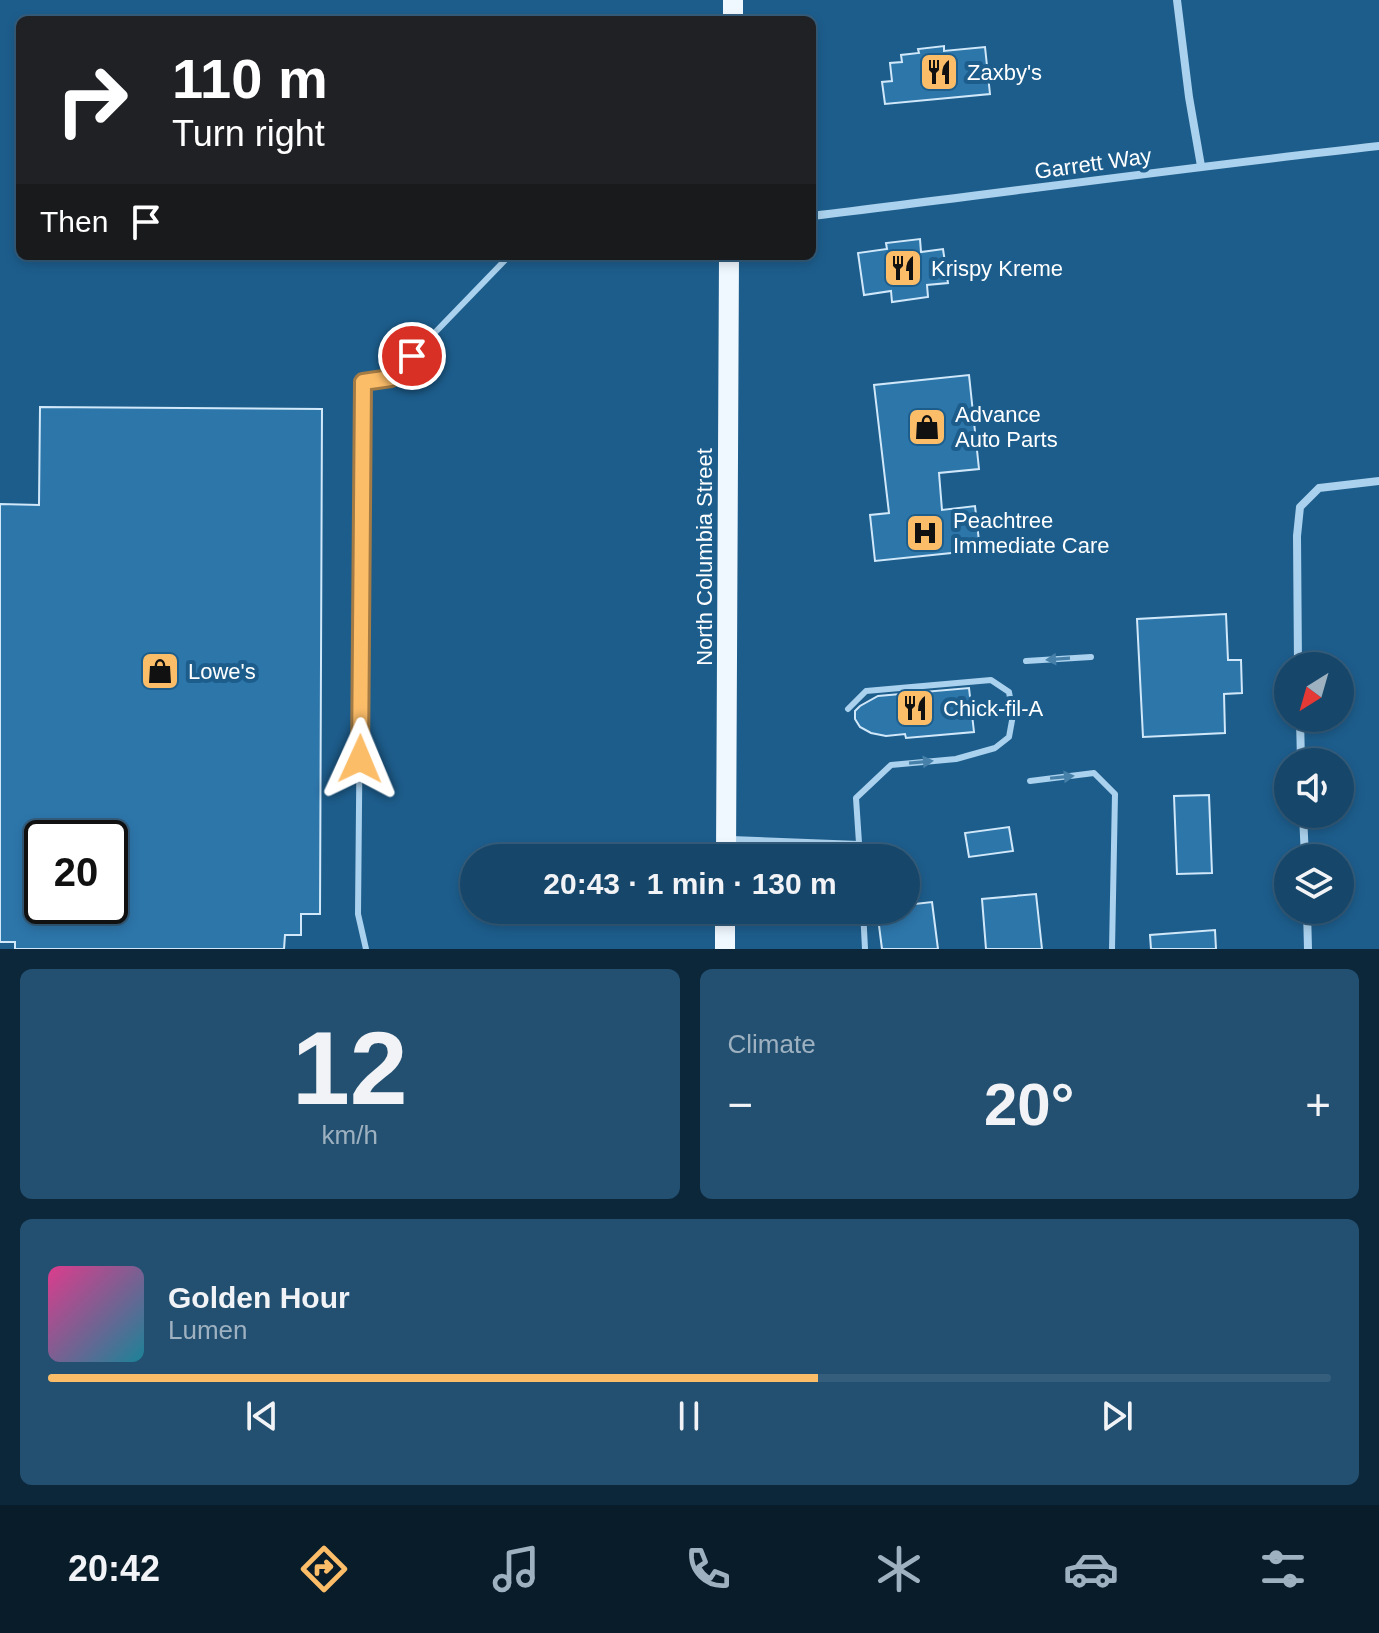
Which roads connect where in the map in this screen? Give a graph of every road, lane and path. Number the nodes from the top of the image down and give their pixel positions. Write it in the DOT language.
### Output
graph roads {
  1 [pos="1177,0"];
  2 [pos="1379,146"];
  3 [pos="1201,166"];
  4 [pos="816,216"];
  5 [pos="505,260"];
  6 [pos="729,260"];
  7 [pos="1379,481"];
  8 [pos="1298,652"];
  9 [pos="1091,657"];
  10 [pos="1026,661"];
  11 [pos="848,709"];
  12 [pos="1030,781"];
  13 [pos="726,844"];
  14 [pos="859,844"];
  15 [pos="725,924"];
  16 [pos="864,924"];
  17 [pos="1307,924"];
  18 [pos="366,949"];
  19 [pos="725,949"];
  20 [pos="865,949"];
  21 [pos="1112,949"];
  22 [pos="1308,949"];
  1 -- 3 [label="street"];
  2 -- 3 [label="street, Garrett Way"];
  3 -- 4 [label="street, Garrett Way"];
  5 -- 18 [label="lane"];
  6 -- 13 [label="main road, North Columbia Street"];
  7 -- 8 [label="street"];
  9 -- 10 [label="lane, one-way"];
  14 -- 11 [label="lane, one-way"];
  12 -- 21 [label="lane, one-way"];
  15 -- 19 [label="main road"];
  16 -- 20 [label="lane"];
  17 -- 22 [label="street"];
}
